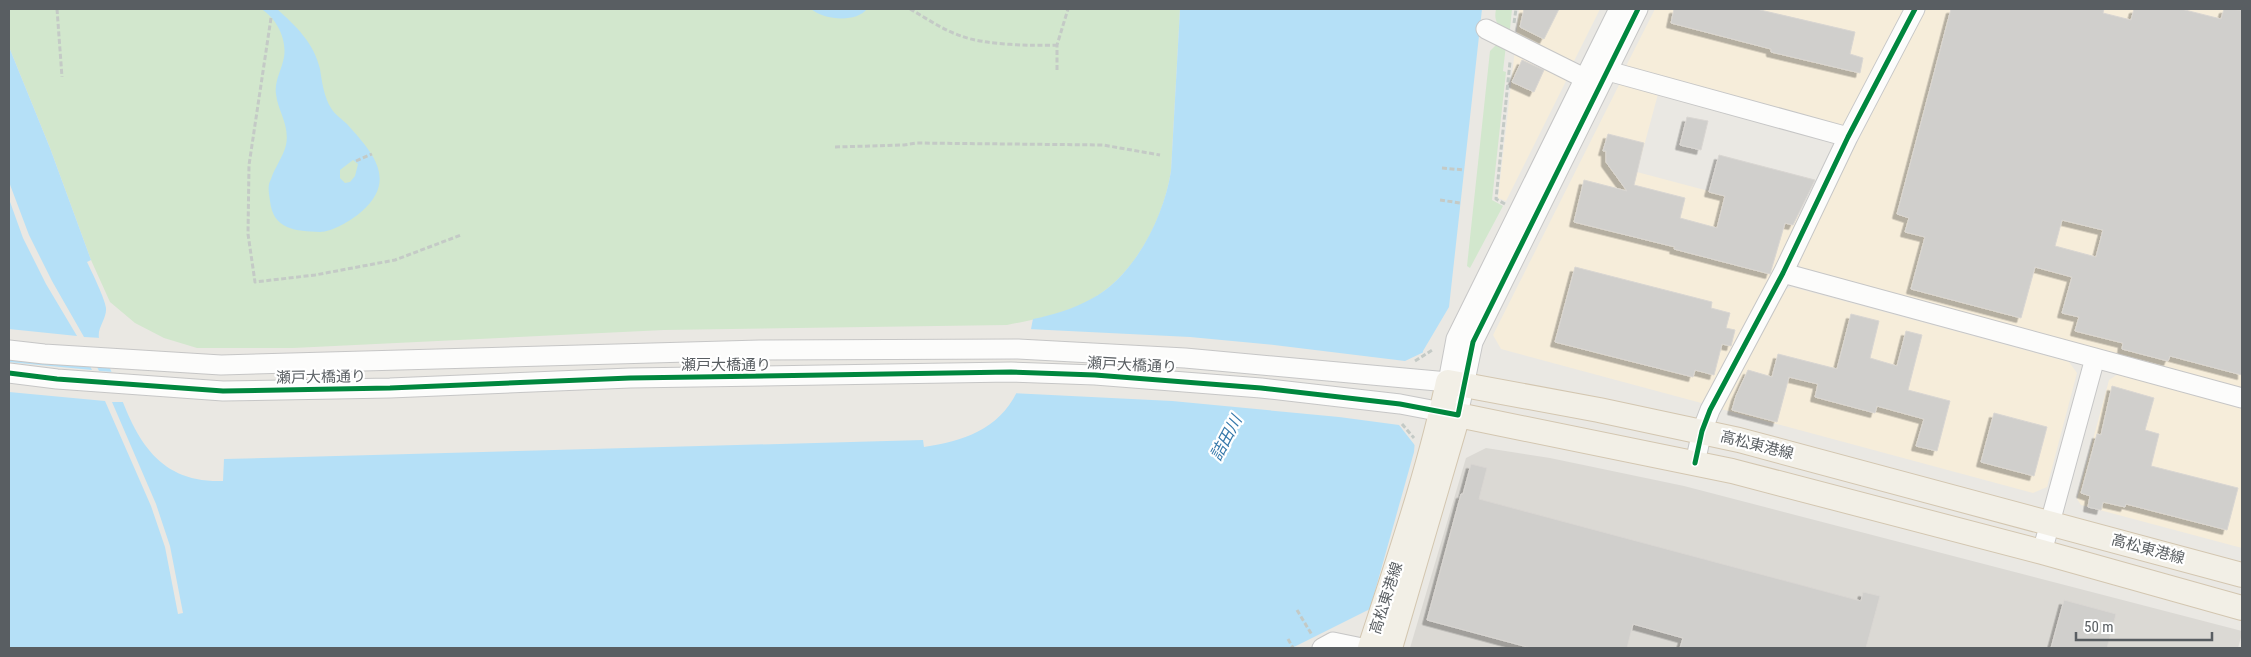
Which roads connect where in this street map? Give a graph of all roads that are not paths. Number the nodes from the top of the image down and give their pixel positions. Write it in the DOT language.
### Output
graph roads {
  1 [pos="1619,9"];
  2 [pos="1638,9"];
  3 [pos="1915,9"];
  4 [pos="1486,29"];
  5 [pos="1598,78"];
  6 [pos="1848,137"];
  7 [pos="1783,273"];
  8 [pos="9,350"];
  9 [pos="2095,358"];
  10 [pos="9,373"];
  11 [pos="1448,383"];
  12 [pos="2242,398"];
  13 [pos="1443,412"];
  14 [pos="1702,431"];
  15 [pos="1695,462"];
  16 [pos="2050,523"];
  17 [pos="2042,552"];
  18 [pos="2242,575"];
  19 [pos="2242,608"];
  20 [pos="1317,643"];
  21 [pos="1362,648"];
  22 [pos="1370,648"];
  23 [pos="1390,648"];
  1 -- 5 [label="street"];
  2 -- 5 [label="street"];
  3 -- 6 [label="street"];
  4 -- 5 [label="street"];
  5 -- 6 [label="street"];
  5 -- 11 [label="street"];
  6 -- 7 [label="street"];
  7 -- 9 [label="street"];
  7 -- 14 [label="street"];
  8 -- 11 [label="street, 瀬戸大橋通り"];
  9 -- 12 [label="street"];
  9 -- 16 [label="street"];
  10 -- 13 [label="street, 瀬戸大橋通り"];
  11 -- 13 [label="main road, 高松東港線"];
  11 -- 14 [label="main road, 高松東港線"];
  13 -- 15 [label="main road, 高松東港線"];
  13 -- 22 [label="main road, 高松東港線"];
  13 -- 23 [label="main road, 高松東港線"];
  14 -- 15 [label="street"];
  14 -- 16 [label="main road, 高松東港線"];
  15 -- 17 [label="main road, 高松東港線"];
  16 -- 17 [label="street"];
  16 -- 18 [label="main road, 高松東港線"];
  17 -- 19 [label="main road, 高松東港線"];
  20 -- 21 [label="street"];
}
